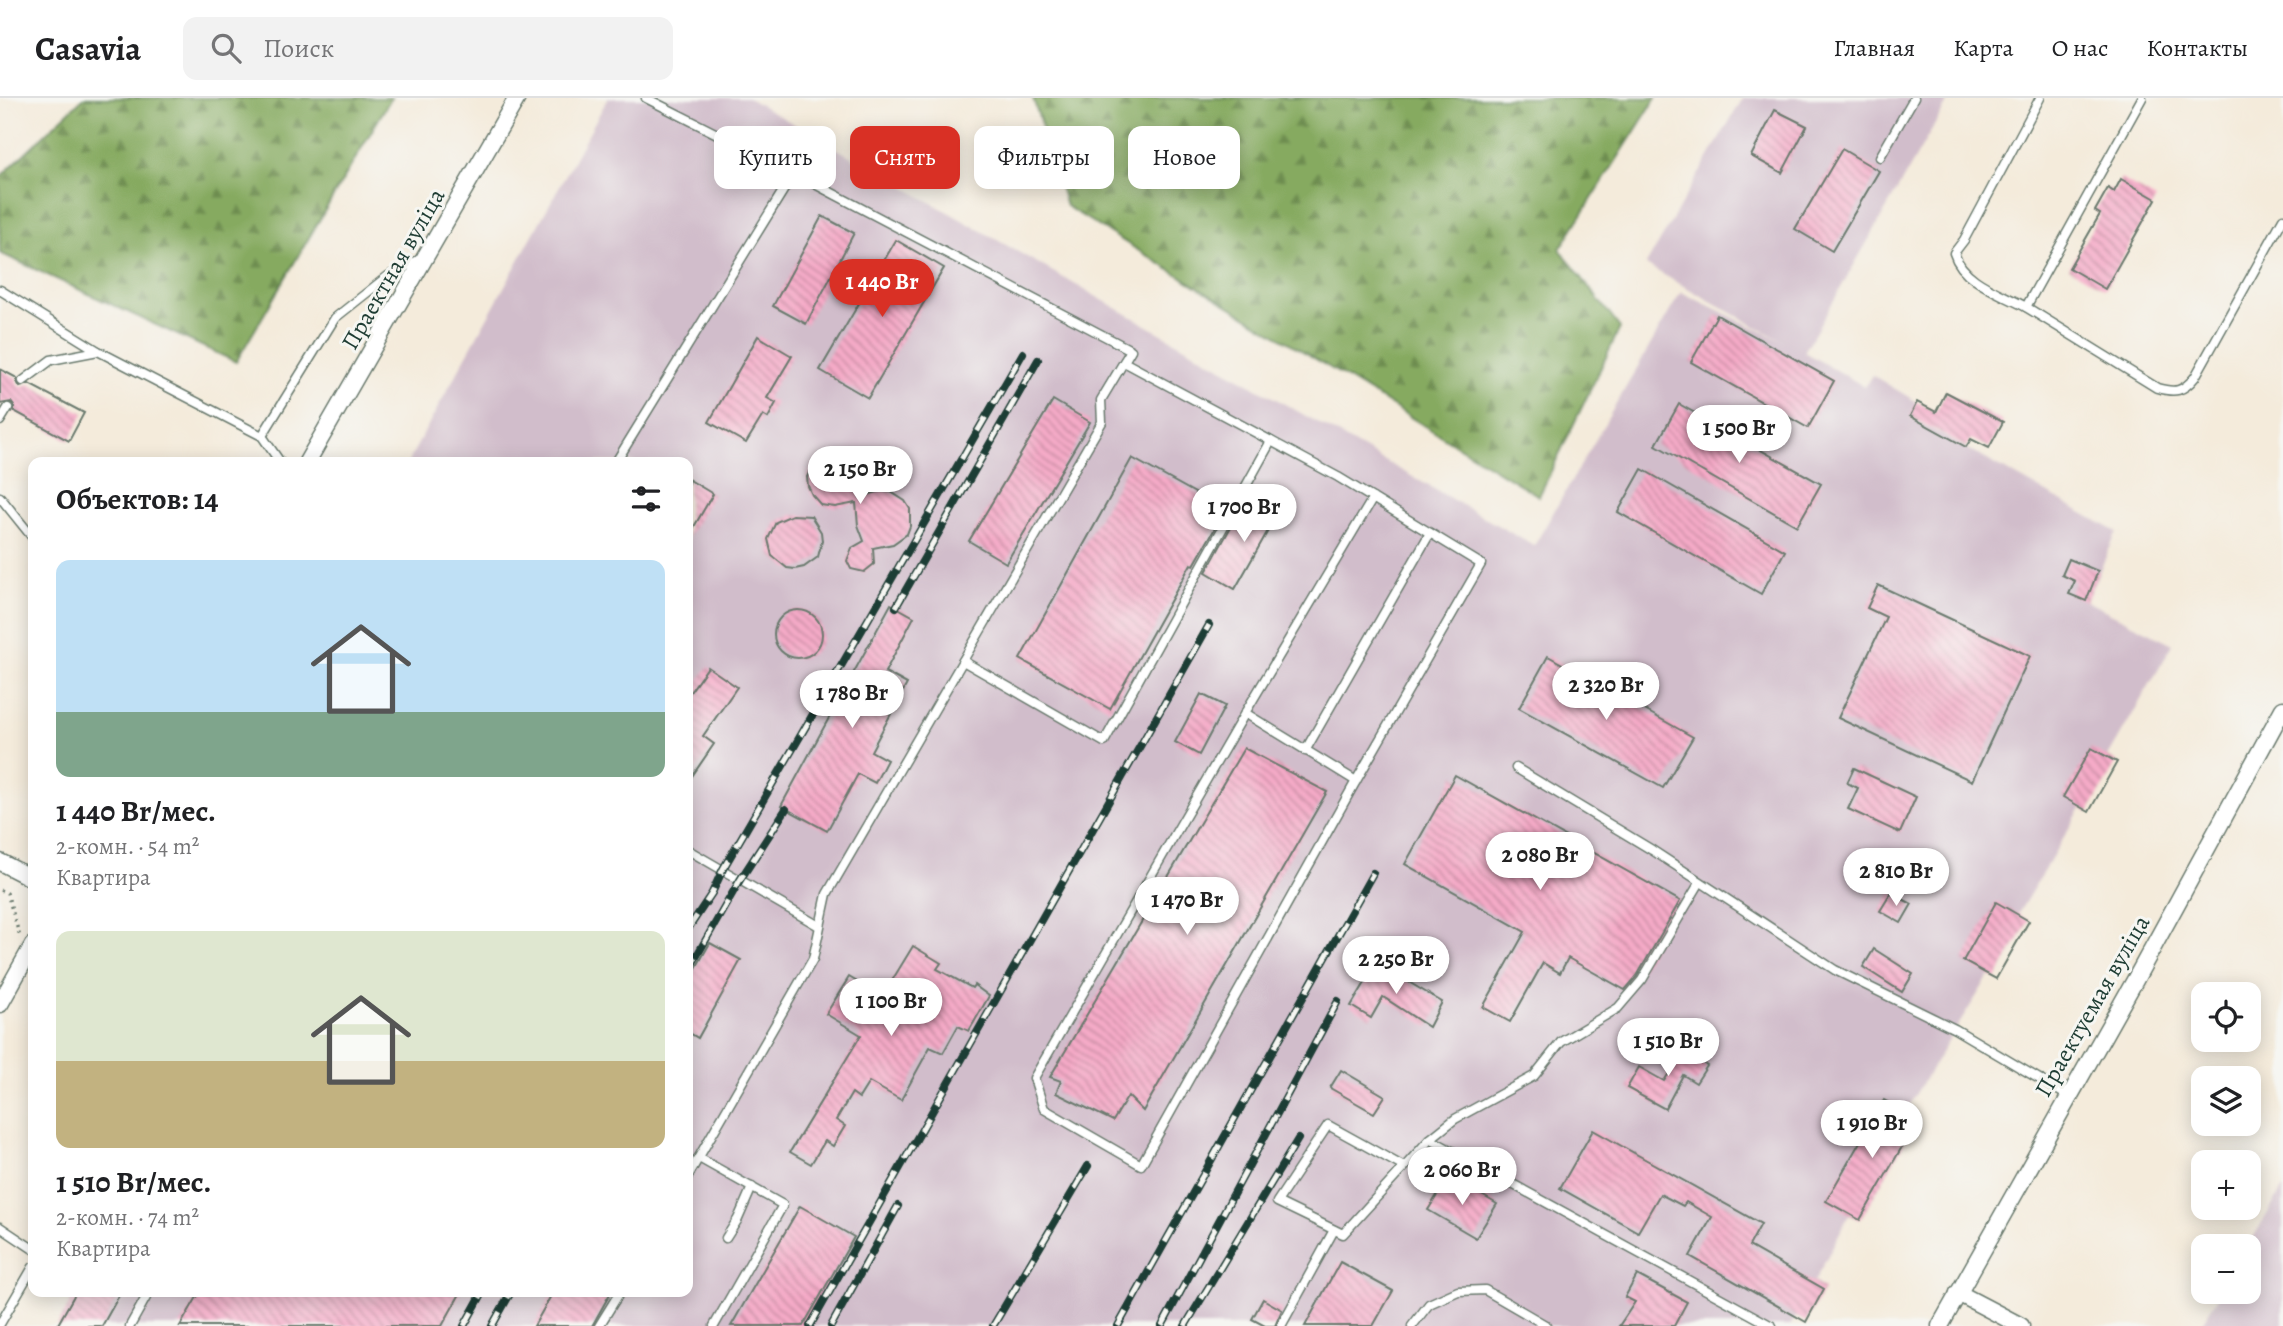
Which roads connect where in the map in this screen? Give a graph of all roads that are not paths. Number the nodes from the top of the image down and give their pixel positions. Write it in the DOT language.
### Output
graph roads {
  1 [pos="517,98"];
  2 [pos="646,98"];
  3 [pos="1914,98"];
  4 [pos="2040,98"];
  5 [pos="2142,98"];
  6 [pos="714,132"];
  7 [pos="1880,157"];
  8 [pos="784,189"];
  9 [pos="824,189"];
  10 [pos="2283,219"];
  11 [pos="428,255"];
  12 [pos="0,290"];
  13 [pos="2026,307"];
  14 [pos="98,351"];
  15 [pos="1124,362"];
  16 [pos="23,381"];
  17 [pos="8,408"];
  18 [pos="0,421"];
  19 [pos="262,436"];
  20 [pos="1271,441"];
  21 [pos="277,457"];
  22 [pos="310,457"];
  23 [pos="619,457"];
  24 [pos="0,497"];
  25 [pos="1373,498"];
  26 [pos="28,532"];
  27 [pos="1430,533"];
  28 [pos="963,661"];
  29 [pos="2283,709"];
  30 [pos="1245,713"];
  31 [pos="1305,751"];
  32 [pos="1516,768"];
  33 [pos="1356,781"];
  34 [pos="693,853"];
  35 [pos="0,862"];
  36 [pos="28,876"];
  37 [pos="1700,881"];
  38 [pos="819,926"];
  39 [pos="28,954"];
  40 [pos="0,1004"];
  41 [pos="2067,1096"];
  42 [pos="1430,1139"];
  43 [pos="699,1158"];
  44 [pos="1404,1167"];
  45 [pos="693,1168"];
  46 [pos="752,1187"];
  47 [pos="0,1227"];
  48 [pos="1334,1230"];
  49 [pos="726,1238"];
  50 [pos="28,1245"];
  51 [pos="28,1276"];
  52 [pos="1958,1293"];
  53 [pos="146,1297"];
  54 [pos="617,1297"];
  55 [pos="0,1324"];
  56 [pos="130,1326"];
  57 [pos="599,1326"];
  58 [pos="714,1326"];
  59 [pos="1281,1326"];
  60 [pos="1412,1326"];
  61 [pos="1547,1326"];
  62 [pos="1772,1326"];
  63 [pos="1940,1326"];
  64 [pos="2021,1326"];
  1 -- 11 [label="street, Праектная вуліца"];
  2 -- 6 [label="lane"];
  3 -- 7 [label="lane"];
  4 -- 13 [label="lane"];
  5 -- 13 [label="lane"];
  8 -- 23 [label="lane"];
  9 -- 15 [label="lane"];
  10 -- 13 [label="lane"];
  11 -- 19 [label="lane"];
  11 -- 22 [label="street, Праектная вуліца"];
  12 -- 14 [label="lane"];
  14 -- 16 [label="lane"];
  14 -- 19 [label="lane"];
  15 -- 20 [label="lane"];
  15 -- 28 [label="lane"];
  17 -- 18 [label="lane"];
  19 -- 21 [label="lane"];
  20 -- 25 [label="lane"];
  20 -- 28 [label="lane"];
  24 -- 26 [label="lane"];
  25 -- 27 [label="lane"];
  25 -- 30 [label="lane"];
  27 -- 31 [label="lane"];
  27 -- 33 [label="lane"];
  28 -- 38 [label="lane"];
  29 -- 41 [label="street, Праектуемая вуліца"];
  30 -- 31 [label="lane"];
  30 -- 33 [label="lane"];
  31 -- 33 [label="lane"];
  32 -- 37 [label="lane"];
  34 -- 38 [label="lane"];
  35 -- 36 [label="street"];
  37 -- 41 [label="lane"];
  37 -- 42 [label="lane"];
  38 -- 43 [label="lane"];
  39 -- 40 [label="street"];
  41 -- 52 [label="street, Праектуемая вуліца"];
  42 -- 44 [label="lane"];
  42 -- 62 [label="lane"];
  43 -- 45 [label="lane"];
  43 -- 46 [label="lane"];
  44 -- 48 [label="lane"];
  44 -- 48 [label="lane"];
  46 -- 49 [label="lane"];
  46 -- 58 [label="lane"];
  47 -- 50 [label="lane"];
  48 -- 59 [label="lane"];
  51 -- 55 [label="lane"];
  52 -- 63 [label="street, Праектуемая вуліца"];
  52 -- 64 [label="street"];
  53 -- 56 [label="lane"];
  54 -- 57 [label="lane"];
  60 -- 61 [label="lane"];
}
